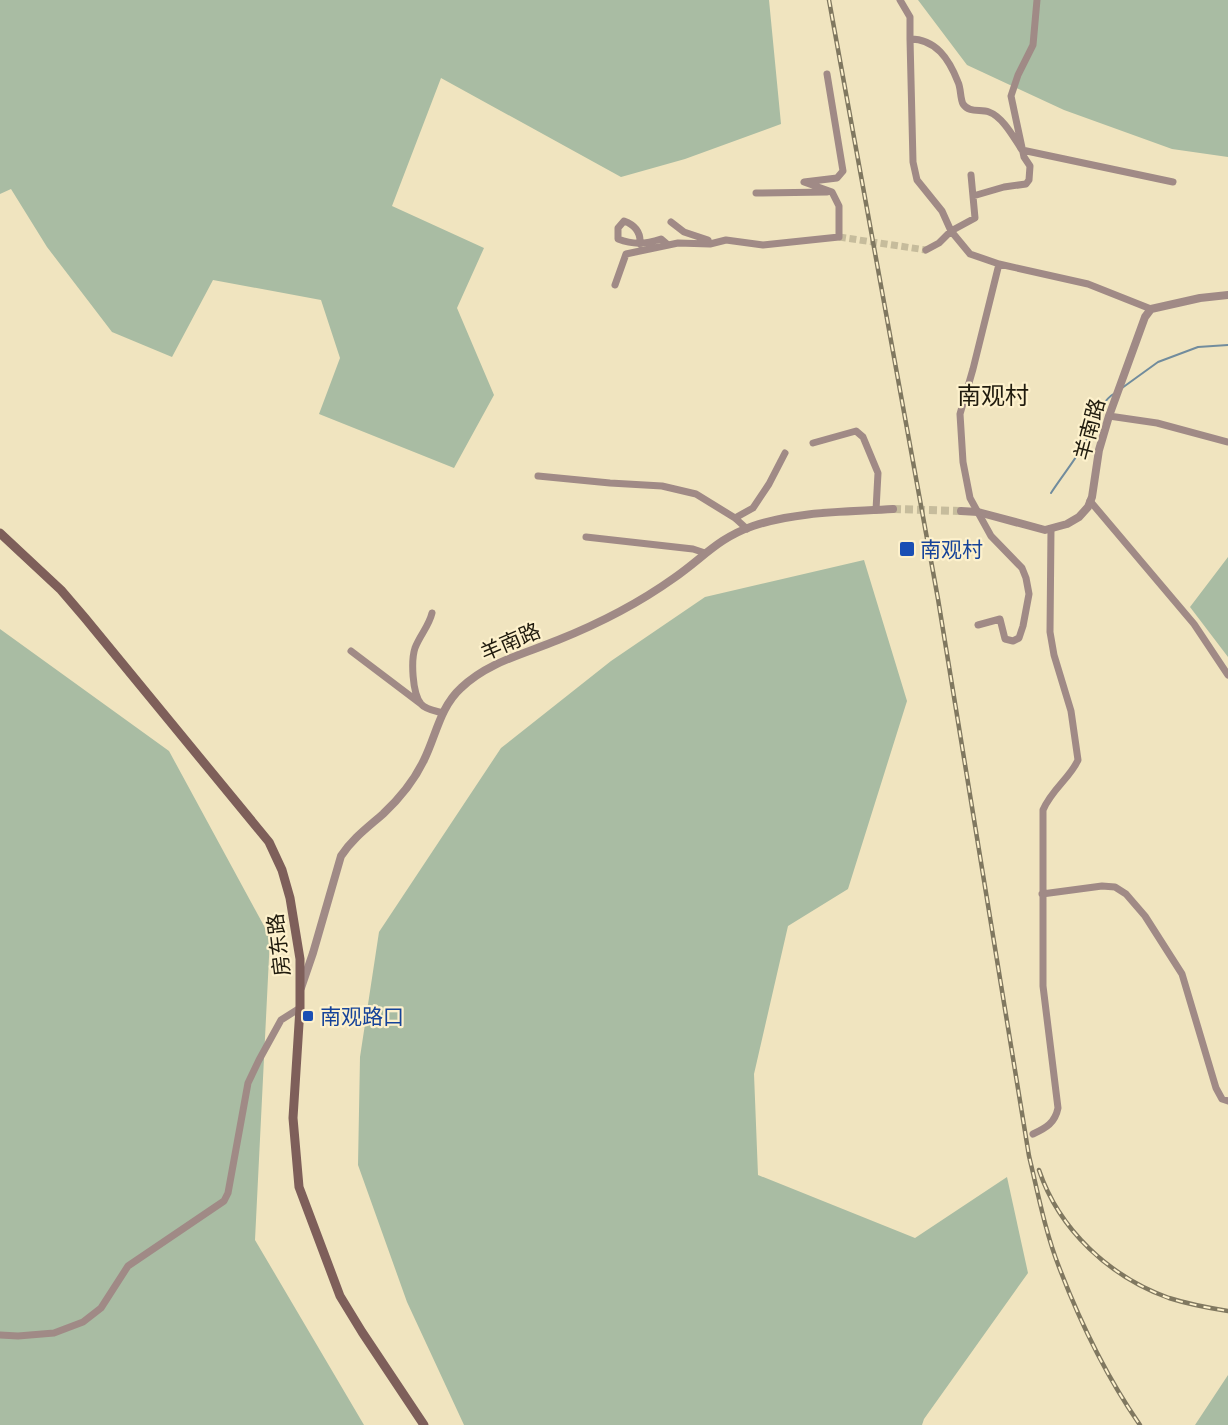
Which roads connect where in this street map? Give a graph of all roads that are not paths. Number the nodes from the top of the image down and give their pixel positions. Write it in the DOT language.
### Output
graph roads {
  1 [pos="900,0"];
  2 [pos="1037,0"];
  3 [pos="910,39"];
  4 [pos="827,74"];
  5 [pos="1022,150"];
  6 [pos="971,175"];
  7 [pos="1173,182"];
  8 [pos="832,192"];
  9 [pos="756,193"];
  10 [pos="973,196"];
  11 [pos="671,222"];
  12 [pos="951,231"];
  13 [pos="716,242"];
  14 [pos="640,244"];
  15 [pos="668,245"];
  16 [pos="926,250"];
  17 [pos="999,264"];
  18 [pos="615,285"];
  19 [pos="1228,296"];
  20 [pos="1151,309"];
  21 [pos="1109,416"];
  22 [pos="1228,442"];
  23 [pos="813,443"];
  24 [pos="785,453"];
  25 [pos="538,476"];
  26 [pos="1090,501"];
  27 [pos="893,509"];
  28 [pos="876,510"];
  29 [pos="961,511"];
  30 [pos="978,512"];
  31 [pos="735,518"];
  32 [pos="747,529"];
  33 [pos="1051,529"];
  34 [pos="0,533"];
  35 [pos="586,537"];
  36 [pos="705,553"];
  37 [pos="432,613"];
  38 [pos="978,625"];
  39 [pos="351,651"];
  40 [pos="1228,675"];
  41 [pos="421,704"];
  42 [pos="443,713"];
  43 [pos="1042,894"];
  44 [pos="301,988"];
  45 [pos="300,1008"];
  46 [pos="1228,1101"];
  47 [pos="1033,1134"];
  48 [pos="0,1335"];
  49 [pos="424,1425"];
  1 -- 3 [label="street"];
  2 -- 5 [label="street"];
  3 -- 5 [label="street"];
  3 -- 12 [label="street"];
  4 -- 8 [label="street"];
  5 -- 7 [label="street"];
  5 -- 10 [label="street"];
  6 -- 10 [label="street"];
  8 -- 9 [label="street"];
  8 -- 13 [label="street"];
  10 -- 12 [label="street"];
  11 -- 13 [label="street"];
  12 -- 16 [label="street"];
  12 -- 17 [label="street"];
  13 -- 15 [label="street"];
  14 -- 15 [label="street"];
  15 -- 18 [label="street"];
  17 -- 20 [label="street"];
  17 -- 30 [label="street"];
  19 -- 20 [label="street"];
  20 -- 21 [label="street, 羊南路"];
  21 -- 22 [label="street"];
  21 -- 26 [label="street, 羊南路"];
  23 -- 28 [label="street"];
  24 -- 31 [label="street"];
  25 -- 31 [label="street"];
  26 -- 33 [label="street"];
  26 -- 40 [label="street"];
  27 -- 28 [label="street, 羊南路"];
  28 -- 32 [label="street, 羊南路"];
  29 -- 30 [label="street"];
  30 -- 33 [label="street"];
  30 -- 38 [label="street"];
  31 -- 32 [label="street"];
  32 -- 36 [label="street, 羊南路"];
  33 -- 43 [label="street"];
  34 -- 44 [label="main road, 房东路"];
  35 -- 36 [label="street"];
  36 -- 42 [label="street, 羊南路"];
  37 -- 41 [label="street"];
  39 -- 41 [label="street"];
  41 -- 42 [label="street"];
  42 -- 44 [label="street, 羊南路"];
  43 -- 46 [label="street"];
  43 -- 47 [label="street"];
  44 -- 45 [label="main road, 房东路"];
  45 -- 48 [label="street"];
  45 -- 49 [label="main road, 房东路"];
}
